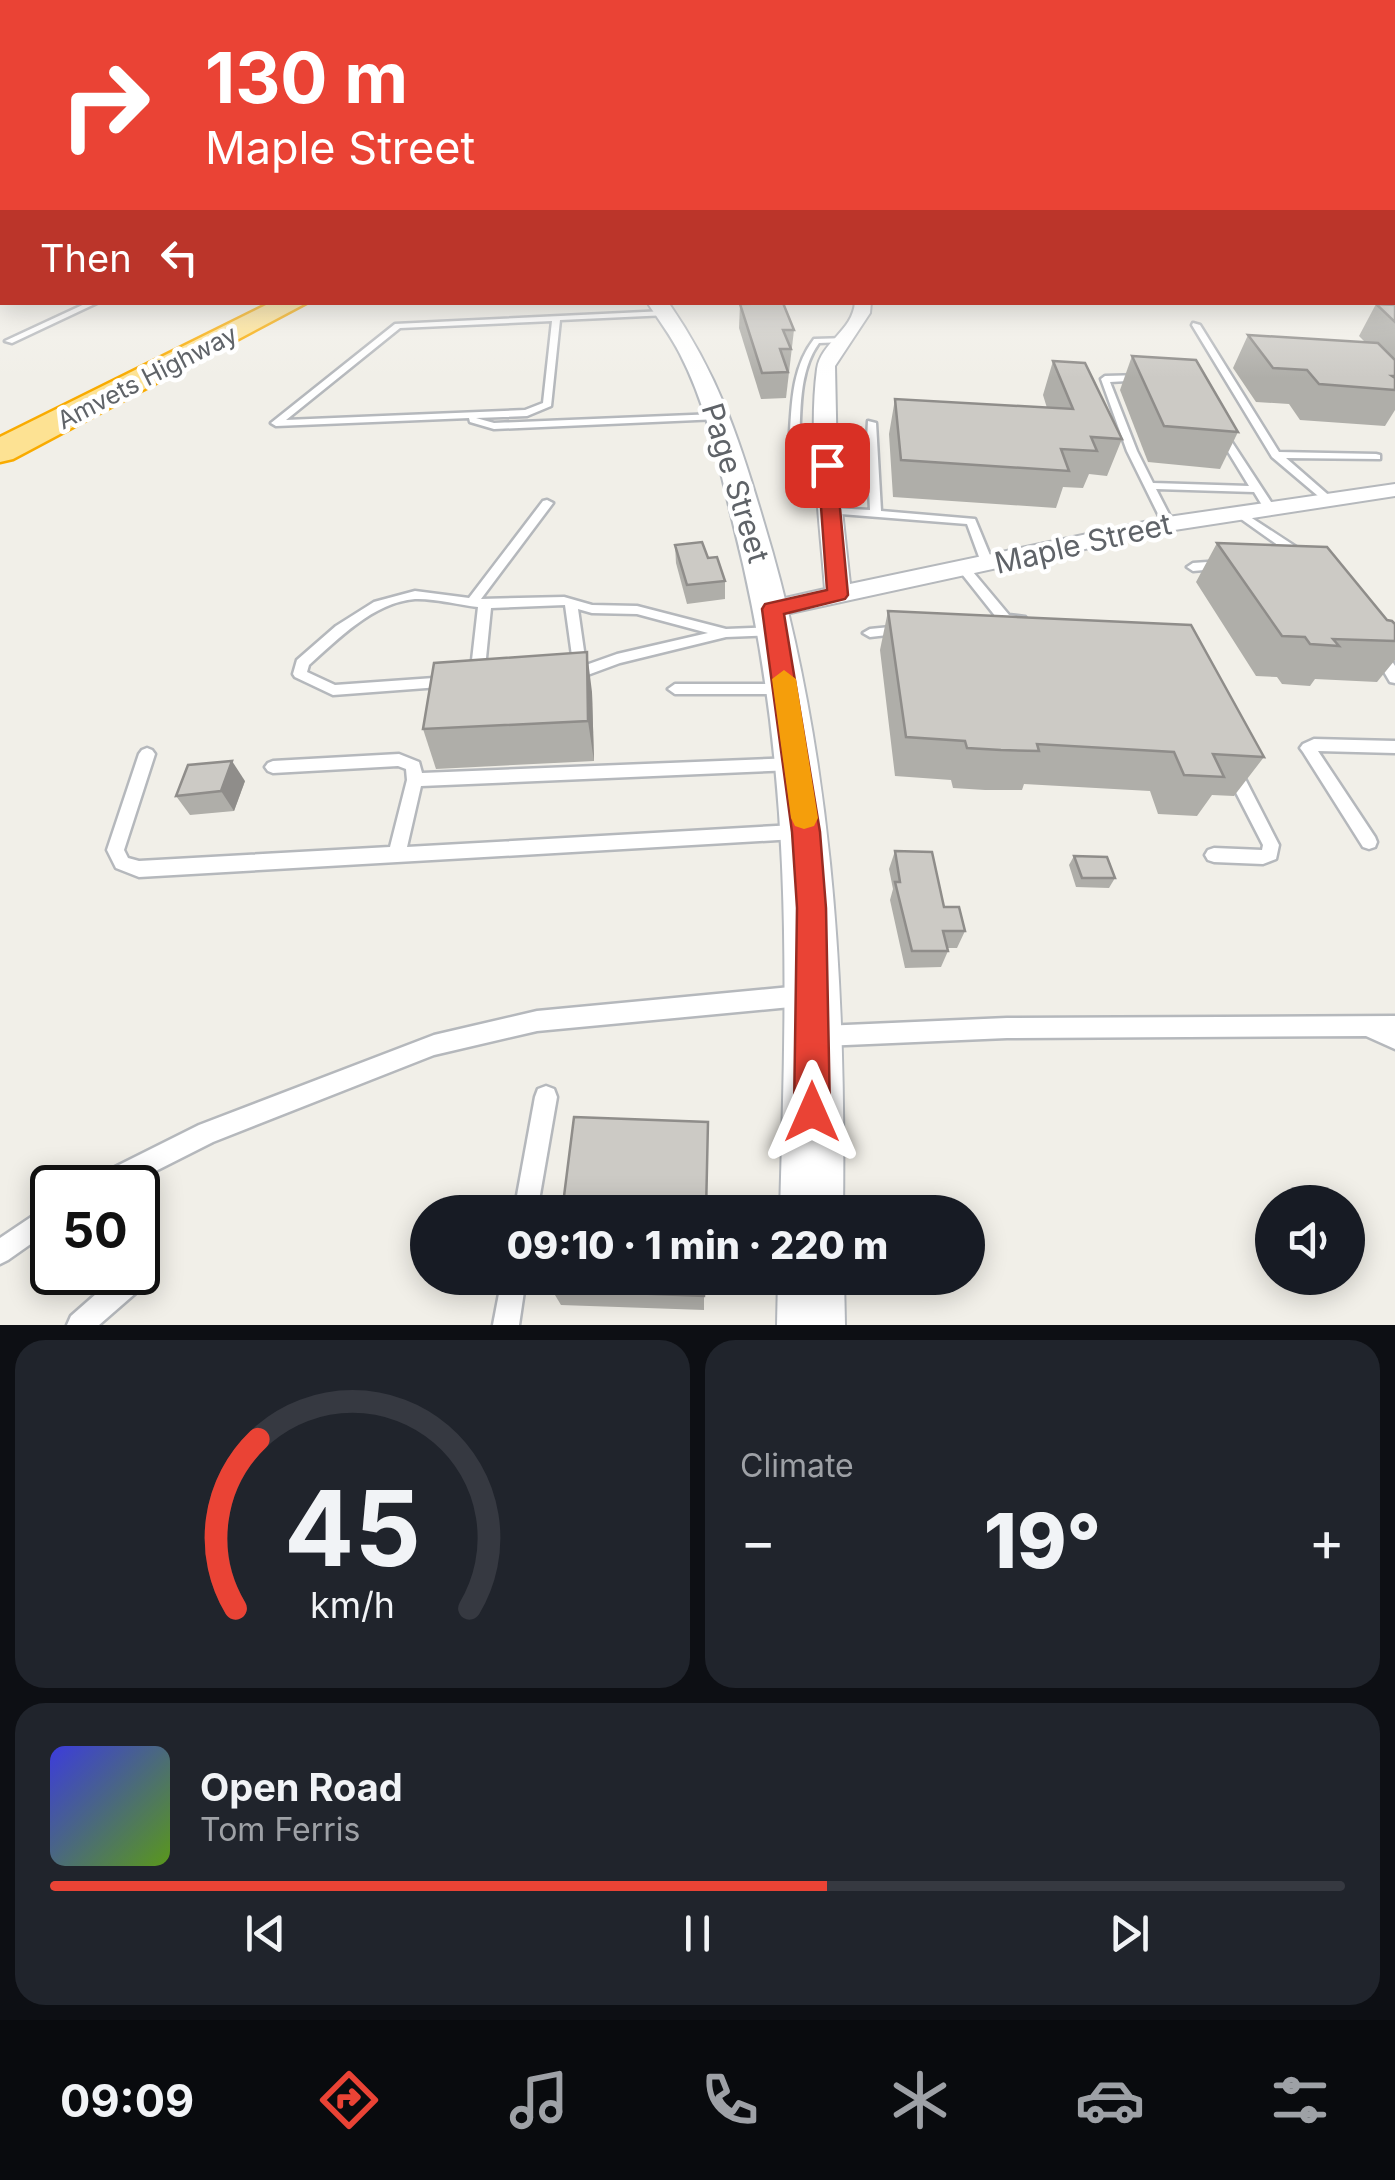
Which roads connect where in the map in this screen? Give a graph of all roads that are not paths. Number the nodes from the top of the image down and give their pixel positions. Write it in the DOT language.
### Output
graph roads {
  1 [pos="89,305"];
  2 [pos="234,305"];
  3 [pos="288,305"];
  4 [pos="863,305"];
  5 [pos="661,308"];
  6 [pos="556,318"];
  7 [pos="1196,326"];
  8 [pos="844,340"];
  9 [pos="3,342"];
  10 [pos="1147,378"];
  11 [pos="17,408"];
  12 [pos="459,416"];
  13 [pos="716,417"];
  14 [pos="871,423"];
  15 [pos="796,425"];
  16 [pos="1218,428"];
  17 [pos="827,433"];
  18 [pos="872,442"];
  19 [pos="0,452"];
  20 [pos="1276,455"];
  21 [pos="1376,457"];
  22 [pos="827,465"];
  23 [pos="1150,486"];
  24 [pos="1395,490"];
  25 [pos="1264,498"];
  26 [pos="1328,499"];
  27 [pos="547,503"];
  28 [pos="832,511"];
  29 [pos="1238,512"];
  30 [pos="876,514"];
  31 [pos="1168,524"];
  32 [pos="1288,561"];
  33 [pos="1231,565"];
  34 [pos="976,567"];
  35 [pos="1193,568"];
  36 [pos="838,595"];
  37 [pos="479,602"];
  38 [pos="571,602"];
  39 [pos="1005,619"];
  40 [pos="774,620"];
  41 [pos="1041,620"];
  42 [pos="986,621"];
  43 [pos="908,629"];
  44 [pos="870,632"];
  45 [pos="726,633"];
  46 [pos="1376,644"];
  47 [pos="581,674"];
  48 [pos="564,676"];
  49 [pos="1395,678"];
  50 [pos="477,680"];
  51 [pos="494,680"];
  52 [pos="786,688"];
  53 [pos="675,690"];
  54 [pos="1395,747"];
  55 [pos="147,754"];
  56 [pos="1230,763"];
  57 [pos="796,764"];
  58 [pos="272,766"];
  59 [pos="415,780"];
  60 [pos="806,832"];
  61 [pos="1369,842"];
  62 [pos="397,855"];
  63 [pos="1214,856"];
  64 [pos="812,994"];
  65 [pos="1366,1026"];
  66 [pos="1395,1026"];
  67 [pos="812,1037"];
  68 [pos="1395,1039"];
  69 [pos="546,1097"];
  70 [pos="143,1165"];
  71 [pos="528,1195"];
  72 [pos="812,1195"];
  73 [pos="30,1231"];
  74 [pos="0,1252"];
  75 [pos="114,1295"];
  76 [pos="511,1295"];
  77 [pos="811,1295"];
  78 [pos="80,1325"];
  79 [pos="506,1325"];
  80 [pos="811,1325"];
  1 -- 9 [label="lane"];
  2 -- 11 [label="highway, Amvets Highway"];
  3 -- 19 [label="highway, Amvets Highway"];
  4 -- 8 [label="street"];
  5 -- 6 [label="lane"];
  5 -- 13 [label="main road, Page Street"];
  6 -- 12 [label="lane"];
  6 -- 12 [label="lane"];
  7 -- 20 [label="lane"];
  8 -- 15 [label="lane"];
  8 -- 17 [label="street"];
  10 -- 23 [label="lane"];
  12 -- 13 [label="lane"];
  13 -- 40 [label="main road, Page Street"];
  14 -- 18 [label="lane"];
  15 -- 17 [label="lane"];
  15 -- 22 [label="lane"];
  16 -- 25 [label="lane"];
  17 -- 18 [label="lane"];
  17 -- 22 [label="street"];
  18 -- 30 [label="lane"];
  20 -- 21 [label="lane"];
  20 -- 26 [label="lane"];
  22 -- 28 [label="street"];
  23 -- 25 [label="lane"];
  23 -- 31 [label="lane"];
  24 -- 26 [label="street, Maple Street"];
  25 -- 26 [label="street, Maple Street"];
  25 -- 29 [label="street, Maple Street"];
  27 -- 37 [label="lane"];
  28 -- 30 [label="lane"];
  28 -- 36 [label="street"];
  29 -- 31 [label="street, Maple Street"];
  29 -- 32 [label="lane"];
  30 -- 34 [label="lane"];
  31 -- 34 [label="street, Maple Street"];
  33 -- 35 [label="lane"];
  34 -- 36 [label="street, Maple Street"];
  34 -- 39 [label="lane"];
  36 -- 40 [label="street, Maple Street"];
  37 -- 38 [label="lane"];
  37 -- 50 [label="lane"];
  37 -- 50 [label="lane"];
  38 -- 45 [label="lane"];
  38 -- 47 [label="lane"];
  39 -- 41 [label="lane"];
  39 -- 42 [label="lane"];
  40 -- 45 [label="lane"];
  40 -- 52 [label="main road, Page Street"];
  43 -- 44 [label="lane"];
  45 -- 47 [label="lane"];
  46 -- 49 [label="lane"];
  47 -- 48 [label="lane"];
  50 -- 51 [label="lane"];
  52 -- 53 [label="lane"];
  52 -- 57 [label="main road, Page Street"];
  54 -- 61 [label="lane"];
  55 -- 62 [label="lane"];
  56 -- 63 [label="lane"];
  57 -- 59 [label="lane"];
  57 -- 60 [label="main road, Page Street"];
  58 -- 59 [label="lane"];
  59 -- 62 [label="lane"];
  60 -- 62 [label="lane"];
  60 -- 64 [label="main road, Page Street"];
  64 -- 67 [label="main road, Page Street"];
  64 -- 70 [label="lane"];
  65 -- 66 [label="lane"];
  65 -- 67 [label="lane"];
  65 -- 68 [label="lane"];
  67 -- 72 [label="main road, Page Street"];
  69 -- 71 [label="lane"];
  73 -- 74 [label="lane"];
  75 -- 78 [label="lane"];
  76 -- 79 [label="lane"];
  77 -- 80 [label="main road"];
}
